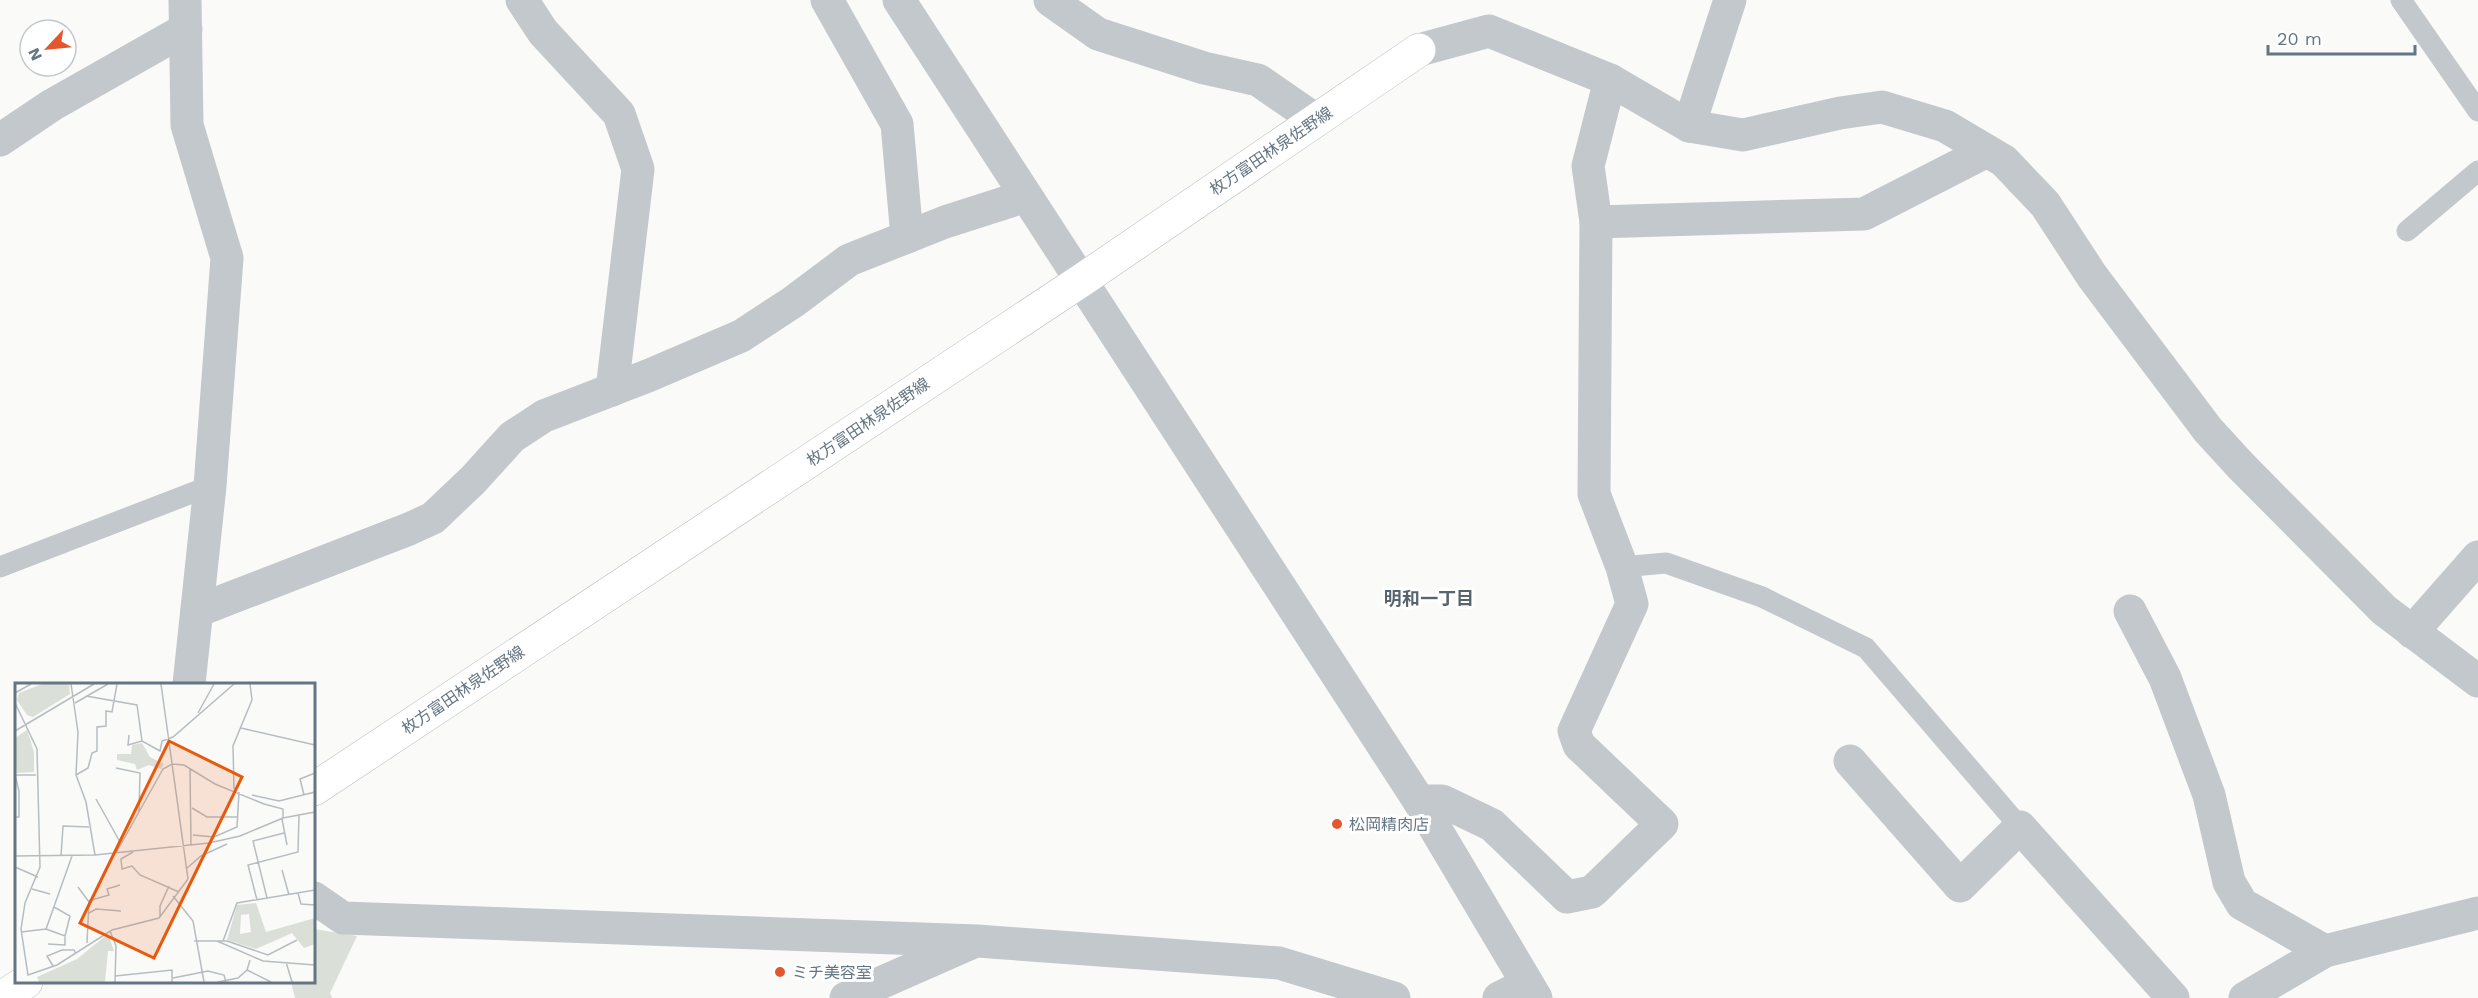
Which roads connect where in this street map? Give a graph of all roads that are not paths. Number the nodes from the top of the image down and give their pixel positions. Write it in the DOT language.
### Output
graph roads {
  1 [pos="522,0"];
  2 [pos="827,0"];
  3 [pos="899,0"];
  4 [pos="1050,0"];
  5 [pos="1730,0"];
  6 [pos="2402,0"];
  7 [pos="185,15"];
  8 [pos="1419,50"];
  9 [pos="1610,80"];
  10 [pos="2478,111"];
  11 [pos="1316,120"];
  12 [pos="1689,126"];
  13 [pos="0,140"];
  14 [pos="1987,151"];
  15 [pos="2478,171"];
  16 [pos="1026,196"];
  17 [pos="1596,222"];
  18 [pos="2407,231"];
  19 [pos="907,237"];
  20 [pos="1082,280"];
  21 [pos="612,390"];
  22 [pos="210,486"];
  23 [pos="2478,557"];
  24 [pos="0,567"];
  25 [pos="1622,567"];
  26 [pos="2130,610"];
  27 [pos="197,611"];
  28 [pos="2412,632"];
  29 [pos="2478,681"];
  30 [pos="189,683"];
  31 [pos="1850,761"];
  32 [pos="315,788"];
  33 [pos="1419,801"];
  34 [pos="2020,827"];
  35 [pos="315,899"];
  36 [pos="2478,913"];
  37 [pos="976,941"];
  38 [pos="2325,951"];
  39 [pos="23,983"];
  40 [pos="1521,993"];
  41 [pos="1381,996"];
  42 [pos="1,998"];
  43 [pos="846,998"];
  44 [pos="2173,998"];
  45 [pos="2245,998"];
  1 -- 21 [label="street"];
  2 -- 19 [label="street"];
  3 -- 16 [label="street"];
  4 -- 11 [label="street"];
  5 -- 12 [label="street"];
  6 -- 10 [label="lane"];
  7 -- 13 [label="street"];
  7 -- 22 [label="street"];
  8 -- 9 [label="street"];
  8 -- 11 [label="main road, 枚方富田林泉佐野線"];
  9 -- 12 [label="street"];
  9 -- 17 [label="street"];
  11 -- 20 [label="main road, 枚方富田林泉佐野線"];
  12 -- 14 [label="street"];
  14 -- 17 [label="street"];
  14 -- 28 [label="street"];
  15 -- 18 [label="lane"];
  16 -- 19 [label="street"];
  16 -- 20 [label="street"];
  17 -- 25 [label="street"];
  19 -- 21 [label="street"];
  20 -- 32 [label="main road, 枚方富田林泉佐野線"];
  20 -- 33 [label="street"];
  21 -- 27 [label="street"];
  22 -- 24 [label="lane"];
  22 -- 27 [label="street"];
  23 -- 28 [label="street"];
  25 -- 33 [label="street"];
  25 -- 34 [label="lane"];
  26 -- 38 [label="street"];
  27 -- 30 [label="street"];
  28 -- 29 [label="street"];
  31 -- 34 [label="street"];
  33 -- 40 [label="street"];
  34 -- 44 [label="street"];
  35 -- 37 [label="street"];
  36 -- 38 [label="street"];
  37 -- 41 [label="street"];
  37 -- 43 [label="street"];
  38 -- 45 [label="street"];
  39 -- 42 [label="main road"];
}
